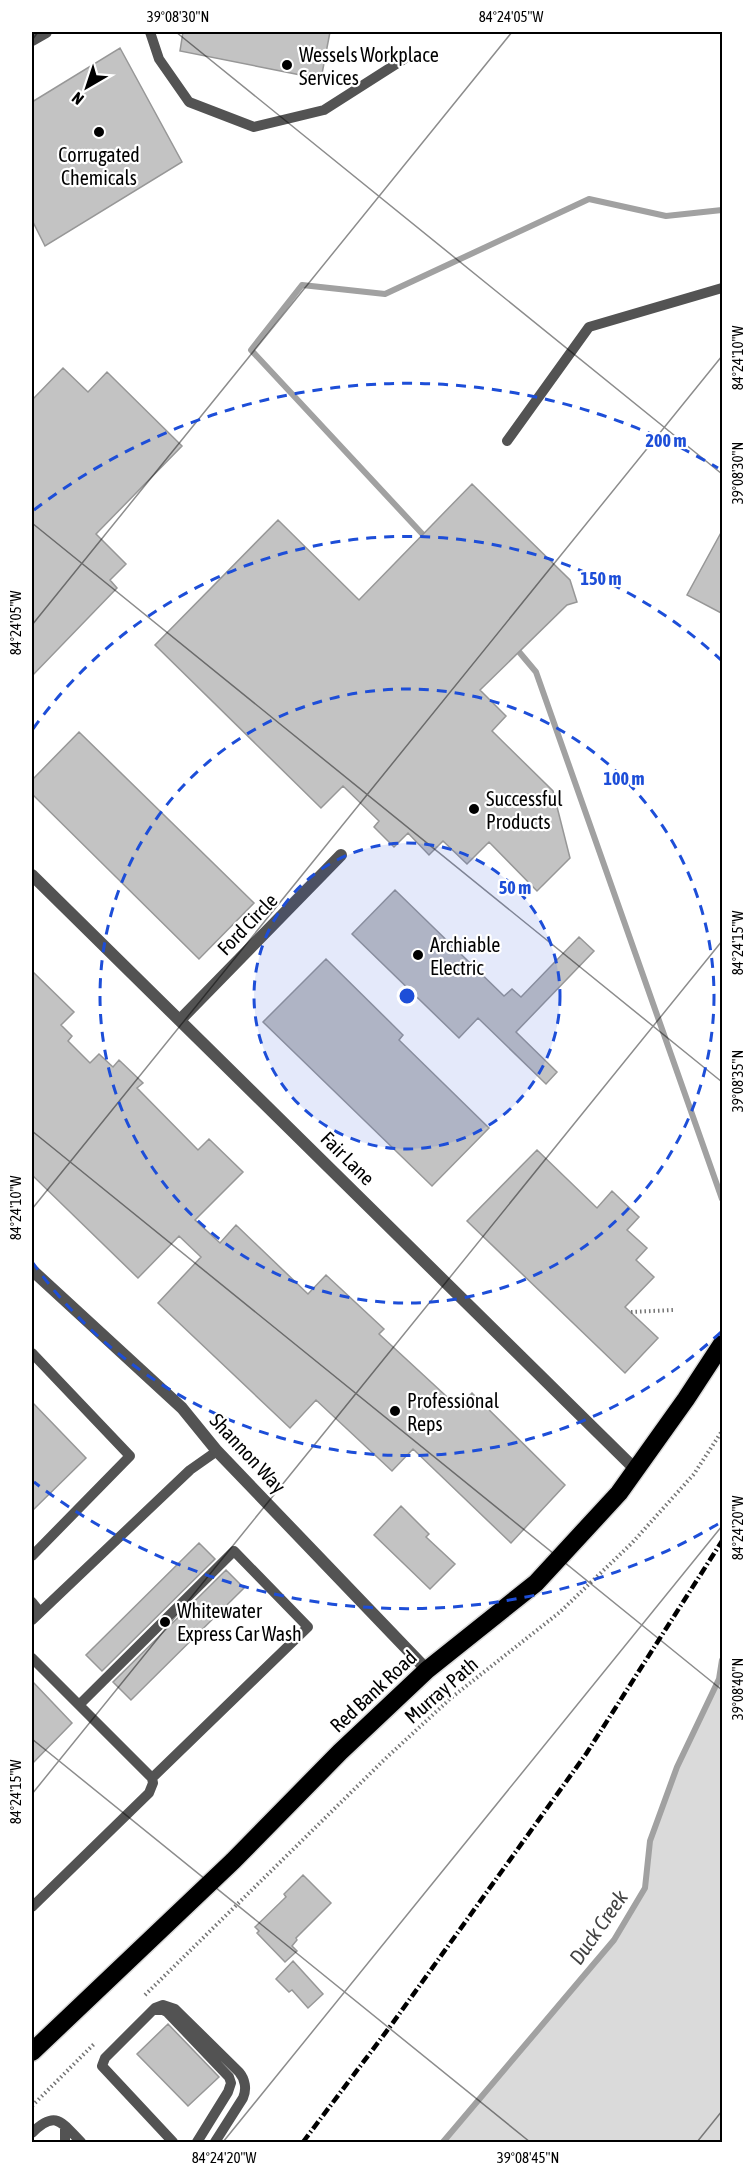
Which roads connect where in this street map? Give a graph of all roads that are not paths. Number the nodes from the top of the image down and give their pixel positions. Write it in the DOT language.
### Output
graph roads {
  1 [pos="46,32"];
  2 [pos="150,32"];
  3 [pos="32,40"];
  4 [pos="404,58"];
  5 [pos="723,288"];
  6 [pos="507,441"];
  7 [pos="341,855"];
  8 [pos="32,875"];
  9 [pos="180,1020"];
  10 [pos="32,1270"];
  11 [pos="723,1344"];
  12 [pos="32,1353"];
  13 [pos="217,1451"];
  14 [pos="635,1469"];
  15 [pos="32,1556"];
  16 [pos="32,1602"];
  17 [pos="40,1612"];
  18 [pos="32,1620"];
  19 [pos="32,1658"];
  20 [pos="427,1670"];
  21 [pos="79,1705"];
  22 [pos="152,1778"];
  23 [pos="32,1907"];
  24 [pos="152,2011"];
  25 [pos="32,2052"];
  26 [pos="65,2127"];
  27 [pos="32,2133"];
  28 [pos="65,2142"];
  29 [pos="81,2142"];
  30 [pos="173,2142"];
  31 [pos="196,2142"];
  32 [pos="215,2142"];
  1 -- 3 [label="street"];
  2 -- 4 [label="lane"];
  5 -- 6 [label="lane"];
  7 -- 9 [label="street, Ford Circle"];
  8 -- 9 [label="street, Fair Lane"];
  9 -- 14 [label="street, Fair Lane"];
  10 -- 13 [label="street, Shannon Way"];
  11 -- 14 [label="highway, Red Bank Road"];
  12 -- 15 [label="lane"];
  13 -- 17 [label="lane"];
  13 -- 20 [label="street, Shannon Way"];
  14 -- 20 [label="highway, Red Bank Road"];
  16 -- 17 [label="lane"];
  17 -- 18 [label="lane"];
  19 -- 21 [label="lane"];
  20 -- 25 [label="highway, Red Bank Road"];
  21 -- 22 [label="lane"];
  21 -- 22 [label="lane"];
  22 -- 23 [label="lane"];
  24 -- 30 [label="lane"];
  24 -- 31 [label="lane"];
  24 -- 32 [label="lane"];
  26 -- 27 [label="lane"];
  26 -- 28 [label="lane"];
  26 -- 29 [label="lane"];
}
